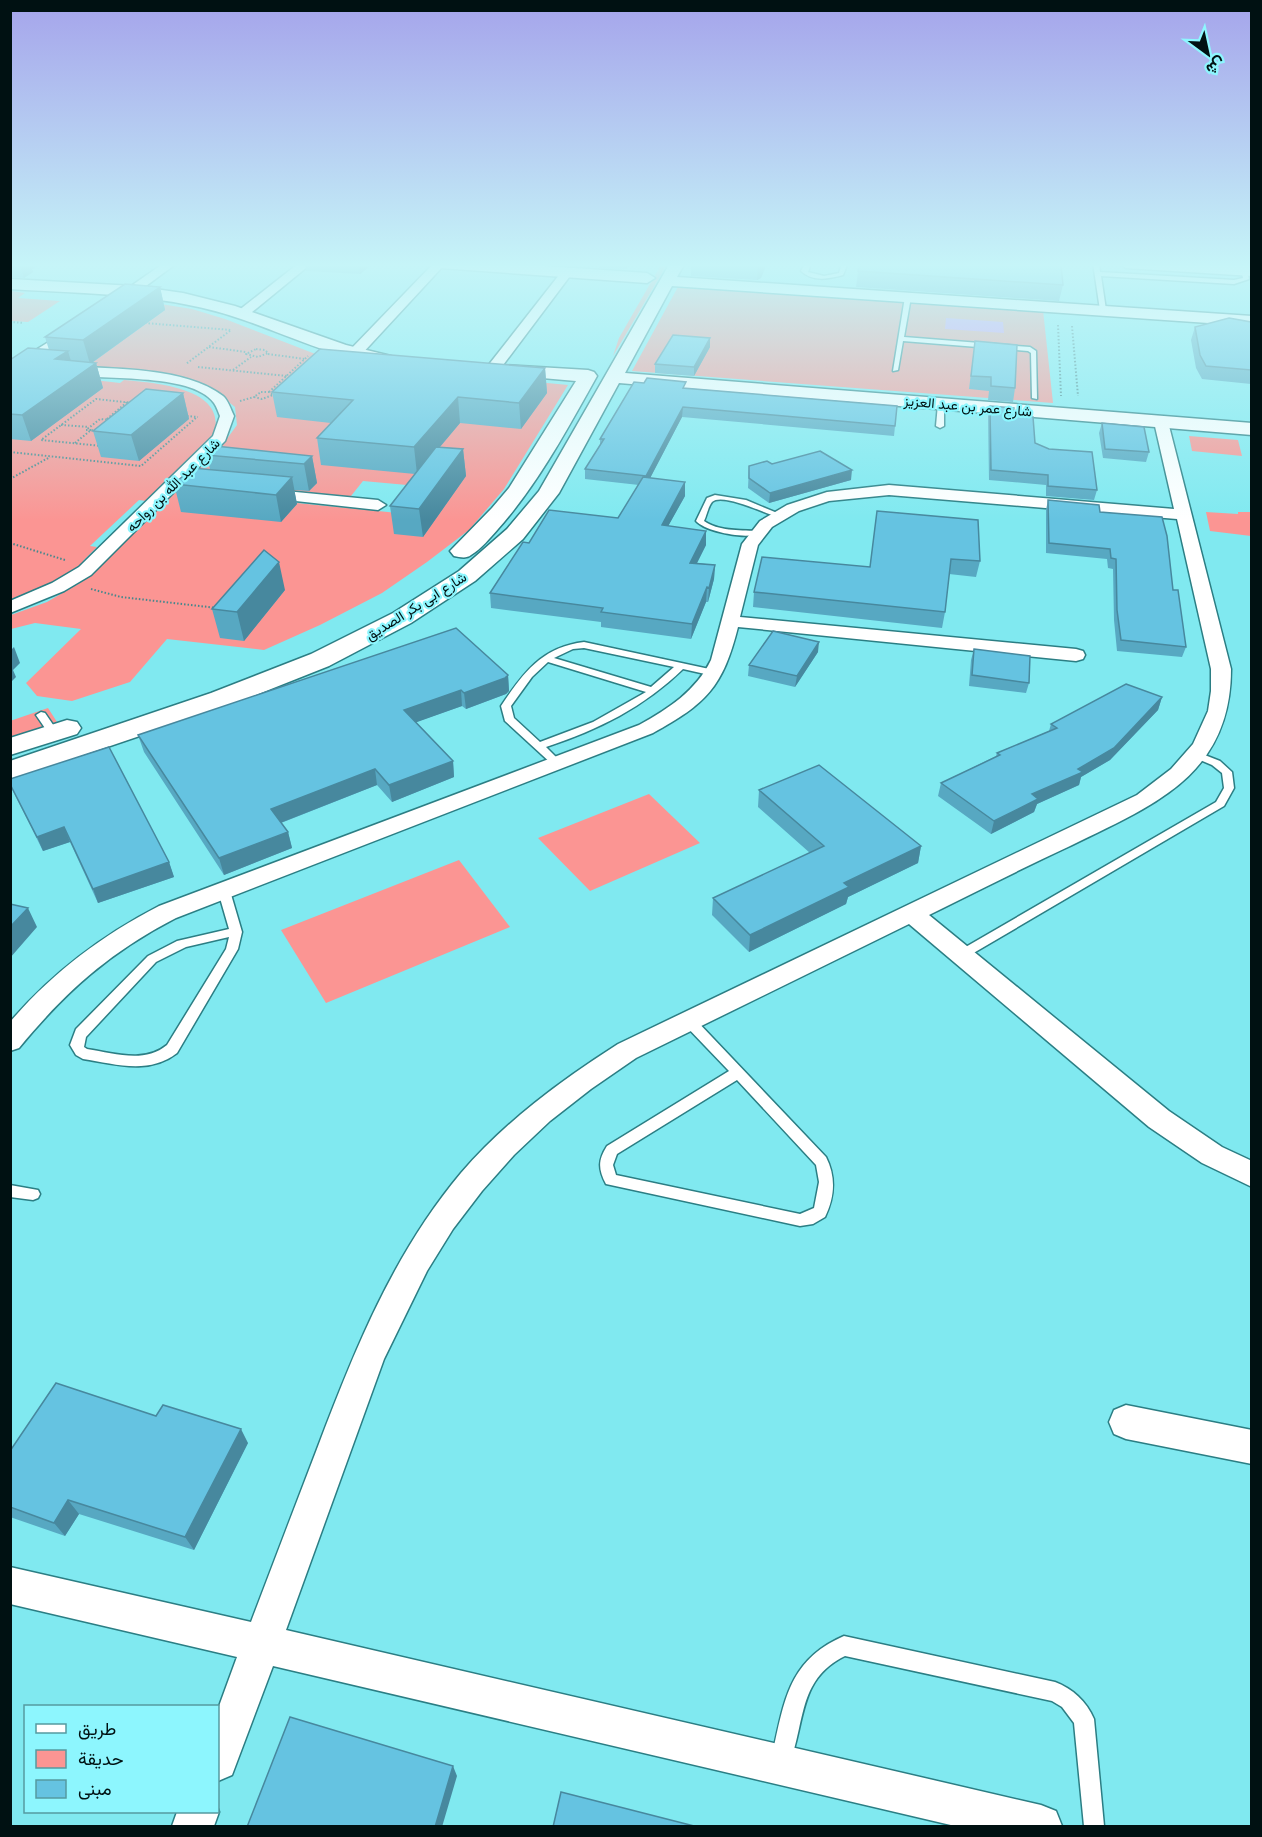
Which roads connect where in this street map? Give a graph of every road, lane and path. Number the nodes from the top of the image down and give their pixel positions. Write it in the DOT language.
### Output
graph roads {
  1 [pos="46,349"];
  2 [pos="206,349"];
  3 [pos="221,349"];
  4 [pos="316,349"];
  5 [pos="337,349"];
  6 [pos="359,349"];
  7 [pos="508,349"];
  8 [pos="612,349"];
  9 [pos="619,349"];
  10 [pos="899,349"];
  11 [pos="1026,349"];
  12 [pos="1066,349"];
  13 [pos="1066,349"];
  14 [pos="247,352"];
  15 [pos="267,354"];
  16 [pos="354,354"];
  17 [pos="252,357"];
  18 [pos="305,359"];
  19 [pos="406,363"];
  20 [pos="471,368"];
  21 [pos="16,369"];
  22 [pos="233,370"];
  23 [pos="492,370"];
  24 [pos="895,370"];
  25 [pos="287,375"];
  26 [pos="588,376"];
  27 [pos="612,377"];
  28 [pos="269,393"];
  29 [pos="1035,398"];
  30 [pos="127,402"];
  31 [pos="137,403"];
  32 [pos="941,404"];
  33 [pos="1070,414"];
  34 [pos="186,416"];
  35 [pos="106,420"];
  36 [pos="1161,422"];
  37 [pos="61,425"];
  38 [pos="104,426"];
  39 [pos="940,426"];
  40 [pos="90,429"];
  41 [pos="1251,429"];
  42 [pos="98,431"];
  43 [pos="33,436"];
  44 [pos="44,438"];
  45 [pos="74,443"];
  46 [pos="108,447"];
  47 [pos="10,452"];
  48 [pos="51,457"];
  49 [pos="10,479"];
  50 [pos="173,485"];
  51 [pos="195,488"];
  52 [pos="252,493"];
  53 [pos="378,505"];
  54 [pos="507,508"];
  55 [pos="533,513"];
  56 [pos="778,515"];
  57 [pos="1184,515"];
  58 [pos="756,533"];
  59 [pos="10,543"];
  60 [pos="89,567"];
  61 [pos="72,579"];
  62 [pos="10,608"];
  63 [pos="219,608"];
  64 [pos="730,621"];
  65 [pos="1076,655"];
  66 [pos="548,658"];
  67 [pos="681,666"];
  68 [pos="714,673"];
  69 [pos="213,686"];
  70 [pos="654,691"];
  71 [pos="85,722"];
  72 [pos="538,746"];
  73 [pos="10,747"];
  74 [pos="1197,755"];
  75 [pos="557,763"];
  76 [pos="10,771"];
  77 [pos="224,891"];
  78 [pos="911,913"];
  79 [pos="236,932"];
  80 [pos="961,955"];
  81 [pos="688,1020"];
  82 [pos="10,1041"];
  83 [pos="738,1072"];
  84 [pos="1251,1175"];
  85 [pos="10,1191"];
  86 [pos="33,1194"];
  87 [pos="1126,1422"];
  88 [pos="1251,1447"];
  89 [pos="10,1585"];
  90 [pos="262,1644"];
  91 [pos="219,1758"];
  92 [pos="779,1765"];
  93 [pos="1041,1827"];
  94 [pos="1094,1827"];
  1 -- 21 [label="street"];
  2 -- 22 [label="path"];
  3 -- 14 [label="path"];
  4 -- 18 [label="path"];
  5 -- 16 [label="street"];
  6 -- 16 [label="street"];
  7 -- 23 [label="street"];
  8 -- 26 [label="street, شارع ابى بكر الصديق"];
  9 -- 27 [label="street, شارع ابى بكر الصديق"];
  10 -- 24 [label="lane"];
  11 -- 29 [label="lane"];
  12 -- 33 [label="path"];
  13 -- 33 [label="path"];
  14 -- 15 [label="path"];
  14 -- 17 [label="path"];
  15 -- 17 [label="path"];
  15 -- 18 [label="path"];
  16 -- 19 [label="street"];
  17 -- 22 [label="path"];
  18 -- 25 [label="path"];
  20 -- 23 [label="street"];
  21 -- 50 [label="street, شارع عبد الله بن رواحه"];
  22 -- 25 [label="path"];
  23 -- 26 [label="street"];
  25 -- 28 [label="path"];
  26 -- 54 [label="street, شارع ابى بكر الصديق"];
  27 -- 32 [label="street, شارع عمر بن عبد العزيز"];
  27 -- 55 [label="street, شارع ابى بكر الصديق"];
  28 -- 28 [label="path"];
  30 -- 31 [label="path"];
  30 -- 35 [label="path"];
  30 -- 37 [label="path"];
  32 -- 33 [label="street, شارع عمر بن عبد العزيز"];
  32 -- 39 [label="lane"];
  33 -- 36 [label="street, شارع عمر بن عبد العزيز"];
  34 -- 48 [label="path"];
  35 -- 38 [label="path"];
  35 -- 40 [label="path"];
  36 -- 41 [label="street, شارع عمر بن عبد العزيز"];
  36 -- 57 [label="street"];
  37 -- 40 [label="path"];
  37 -- 44 [label="path"];
  40 -- 42 [label="path"];
  40 -- 45 [label="path"];
  43 -- 44 [label="path"];
  44 -- 45 [label="path"];
  45 -- 46 [label="path"];
  47 -- 48 [label="path"];
  48 -- 49 [label="path"];
  50 -- 51 [label="street"];
  50 -- 60 [label="street, شارع عبد الله بن رواحه"];
  52 -- 53 [label="street"];
  54 -- 55 [label="street"];
  54 -- 69 [label="street, شارع ابى بكر الصديق"];
  55 -- 69 [label="street, شارع ابى بكر الصديق"];
  56 -- 57 [label="street"];
  56 -- 58 [label="street"];
  56 -- 58 [label="lane"];
  57 -- 74 [label="street"];
  58 -- 64 [label="street"];
  59 -- 60 [label="path"];
  60 -- 61 [label="street, شارع عبد الله بن رواحه"];
  61 -- 62 [label="street, شارع عبد الله بن رواحه"];
  61 -- 63 [label="path"];
  64 -- 65 [label="street"];
  64 -- 68 [label="street"];
  66 -- 67 [label="lane"];
  66 -- 70 [label="lane"];
  66 -- 72 [label="lane"];
  67 -- 68 [label="lane"];
  67 -- 70 [label="lane"];
  68 -- 75 [label="street"];
  69 -- 76 [label="street, شارع ابى بكر الصديق"];
  70 -- 72 [label="lane"];
  71 -- 73 [label="street"];
  72 -- 75 [label="lane"];
  74 -- 78 [label="street"];
  74 -- 80 [label="lane"];
  75 -- 77 [label="street"];
  77 -- 79 [label="lane"];
  77 -- 82 [label="street"];
  78 -- 80 [label="street"];
  78 -- 81 [label="street"];
  79 -- 79 [label="lane"];
  80 -- 84 [label="street"];
  81 -- 83 [label="lane"];
  81 -- 90 [label="street"];
  83 -- 83 [label="lane"];
  85 -- 86 [label="lane"];
  87 -- 88 [label="street"];
  89 -- 90 [label="street"];
  90 -- 91 [label="street"];
  90 -- 92 [label="street"];
  92 -- 93 [label="street"];
  92 -- 94 [label="lane"];
}
